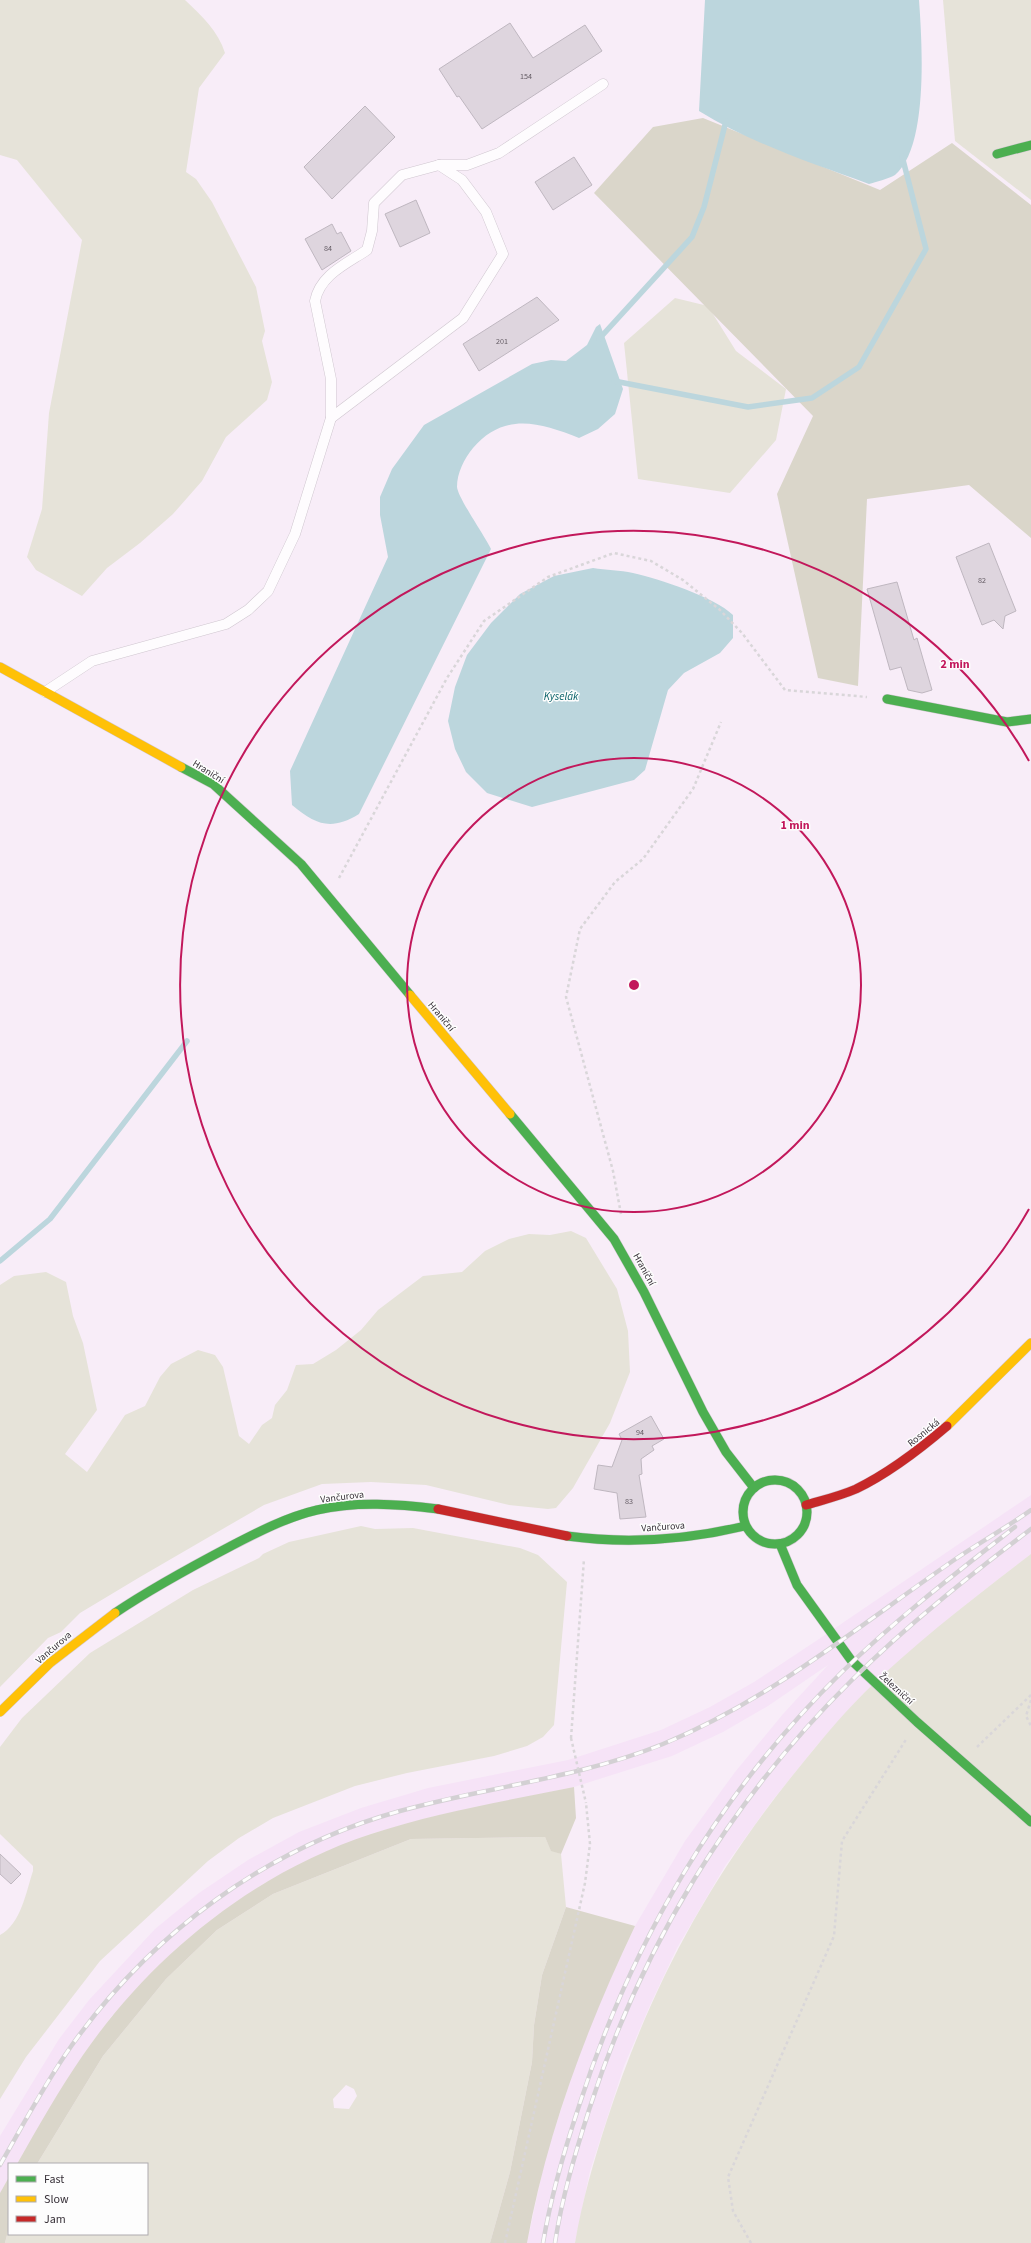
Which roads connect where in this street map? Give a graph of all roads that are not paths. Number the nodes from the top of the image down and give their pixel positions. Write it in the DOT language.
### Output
graph roads {
  1 [pos="603,84"];
  2 [pos="1031,145"];
  3 [pos="996,154"];
  4 [pos="439,166"];
  5 [pos="331,418"];
  6 [pos="0,666"];
  7 [pos="45,692"];
  8 [pos="887,699"];
  9 [pos="1031,718"];
  10 [pos="1031,1343"];
  11 [pos="754,1488"];
  12 [pos="806,1506"];
  13 [pos="745,1526"];
  14 [pos="780,1544"];
  15 [pos="0,1712"];
  16 [pos="1031,1822"];
  1 -- 4 [label="lane"];
  2 -- 3 [label="street"];
  4 -- 5 [label="lane"];
  4 -- 5 [label="lane"];
  5 -- 7 [label="lane"];
  6 -- 7 [label="street, Hraniční"];
  7 -- 11 [label="street, Hraniční"];
  8 -- 9 [label="street"];
  10 -- 12 [label="street, Rosnická"];
  11 -- 12 [label="street"];
  11 -- 13 [label="street"];
  12 -- 14 [label="street"];
  13 -- 14 [label="street"];
  13 -- 15 [label="street, Vančurova"];
  14 -- 16 [label="street, Železniční"];
}
